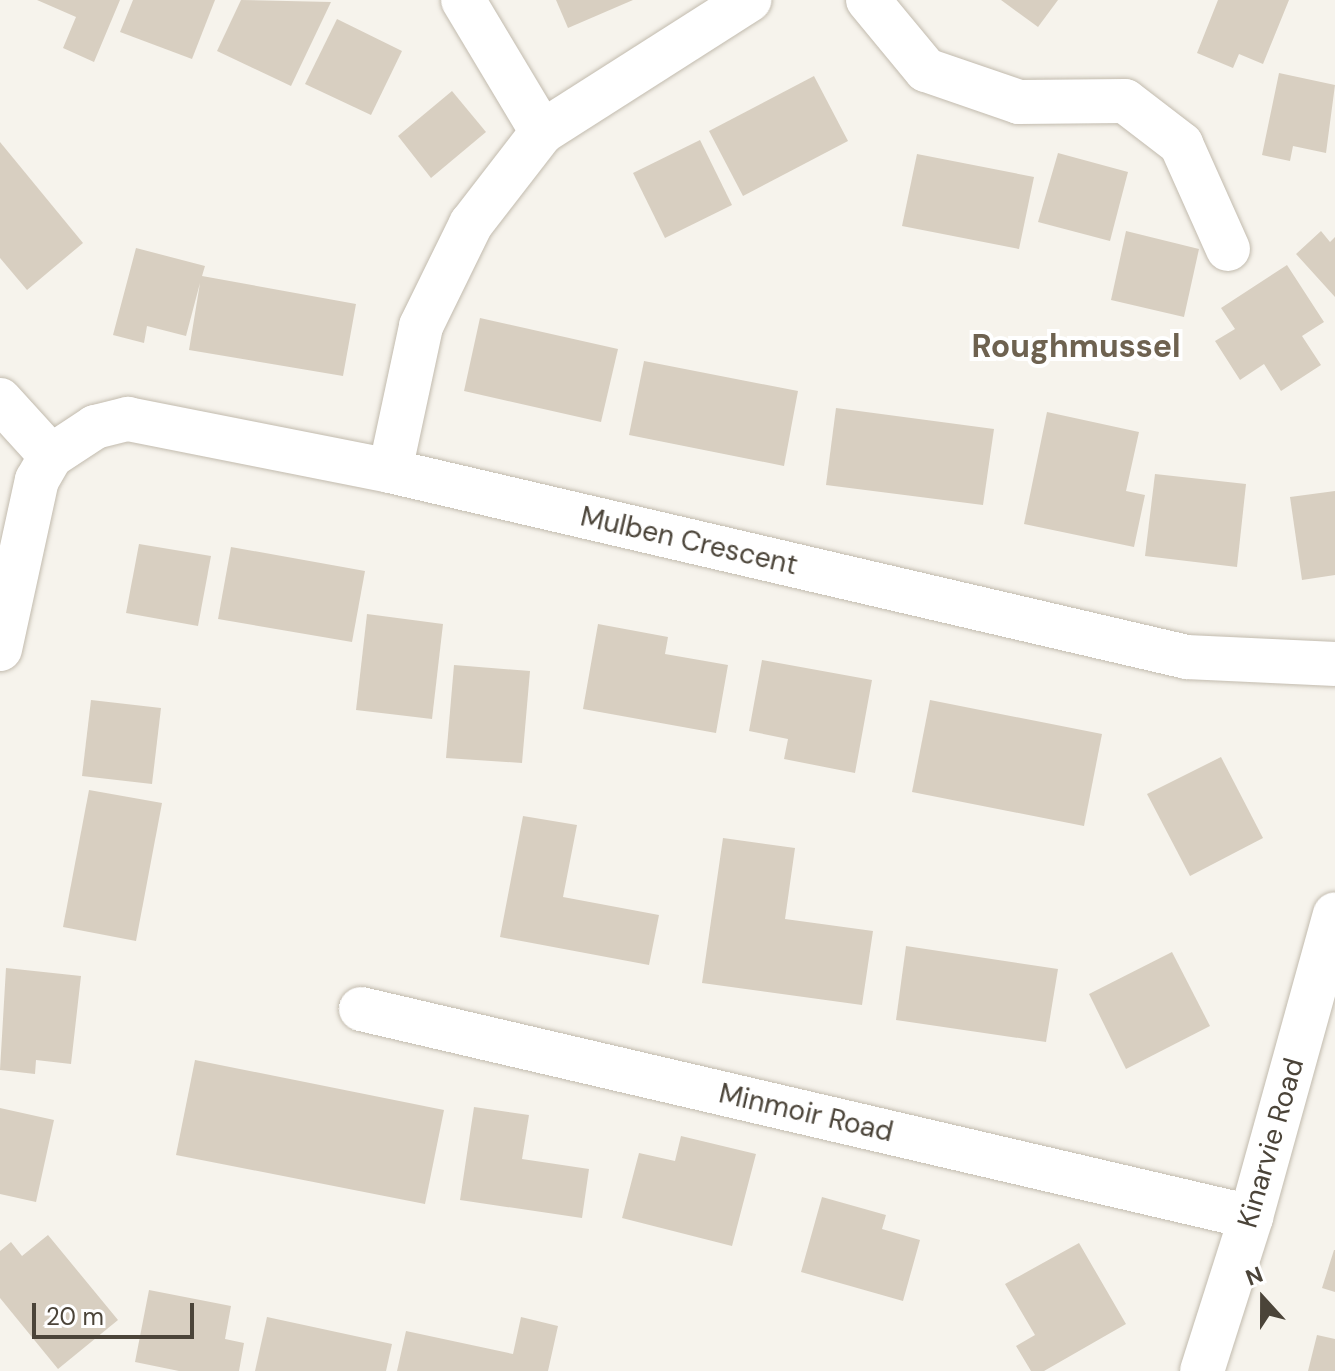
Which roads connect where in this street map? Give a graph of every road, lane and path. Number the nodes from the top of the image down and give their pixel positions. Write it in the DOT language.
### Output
graph roads {
  1 [pos="463,0"];
  2 [pos="749,0"];
  3 [pos="868,0"];
  4 [pos="542,132"];
  5 [pos="1228,249"];
  6 [pos="0,400"];
  7 [pos="51,456"];
  8 [pos="390,471"];
  9 [pos="0,649"];
  10 [pos="1335,664"];
  11 [pos="1335,914"];
  12 [pos="361,1009"];
  13 [pos="1251,1217"];
  14 [pos="1202,1371"];
  1 -- 4 [label="street"];
  2 -- 4 [label="street"];
  3 -- 5 [label="street"];
  4 -- 8 [label="street"];
  6 -- 7 [label="street"];
  7 -- 8 [label="street, Mulben Crescent"];
  7 -- 9 [label="street"];
  8 -- 10 [label="street, Mulben Crescent"];
  11 -- 13 [label="street, Kinarvie Road"];
  12 -- 13 [label="street, Minmoir Road"];
  13 -- 14 [label="street, Kinarvie Road"];
}
